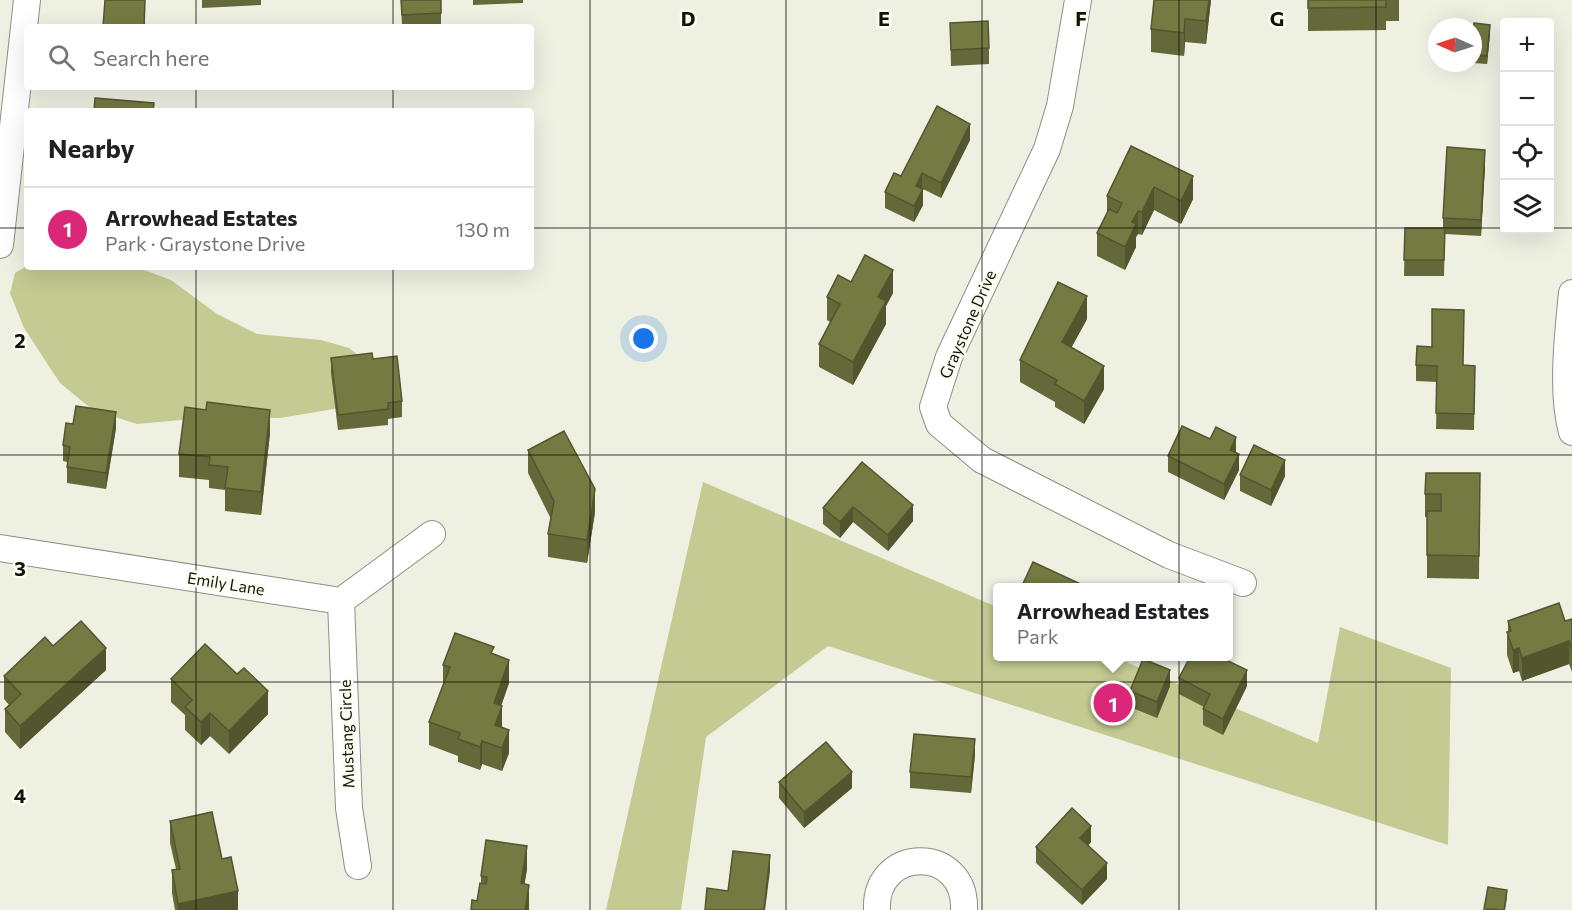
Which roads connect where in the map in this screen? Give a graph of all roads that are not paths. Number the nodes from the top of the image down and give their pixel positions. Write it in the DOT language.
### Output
graph roads {
  1 [pos="27,0"];
  2 [pos="1078,0"];
  3 [pos="24,24"];
  4 [pos="24,27"];
  5 [pos="0,245"];
  6 [pos="1572,293"];
  7 [pos="1572,432"];
  8 [pos="432,534"];
  9 [pos="0,548"];
  10 [pos="1243,584"];
  11 [pos="341,601"];
  12 [pos="358,866"];
  13 [pos="877,910"];
  14 [pos="964,910"];
  1 -- 3 [label="street"];
  2 -- 10 [label="street, Graystone Drive"];
  4 -- 5 [label="street"];
  6 -- 7 [label="street"];
  8 -- 11 [label="street"];
  9 -- 11 [label="street, Emily Lane"];
  11 -- 12 [label="street, Mustang Circle"];
  13 -- 14 [label="street"];
}
